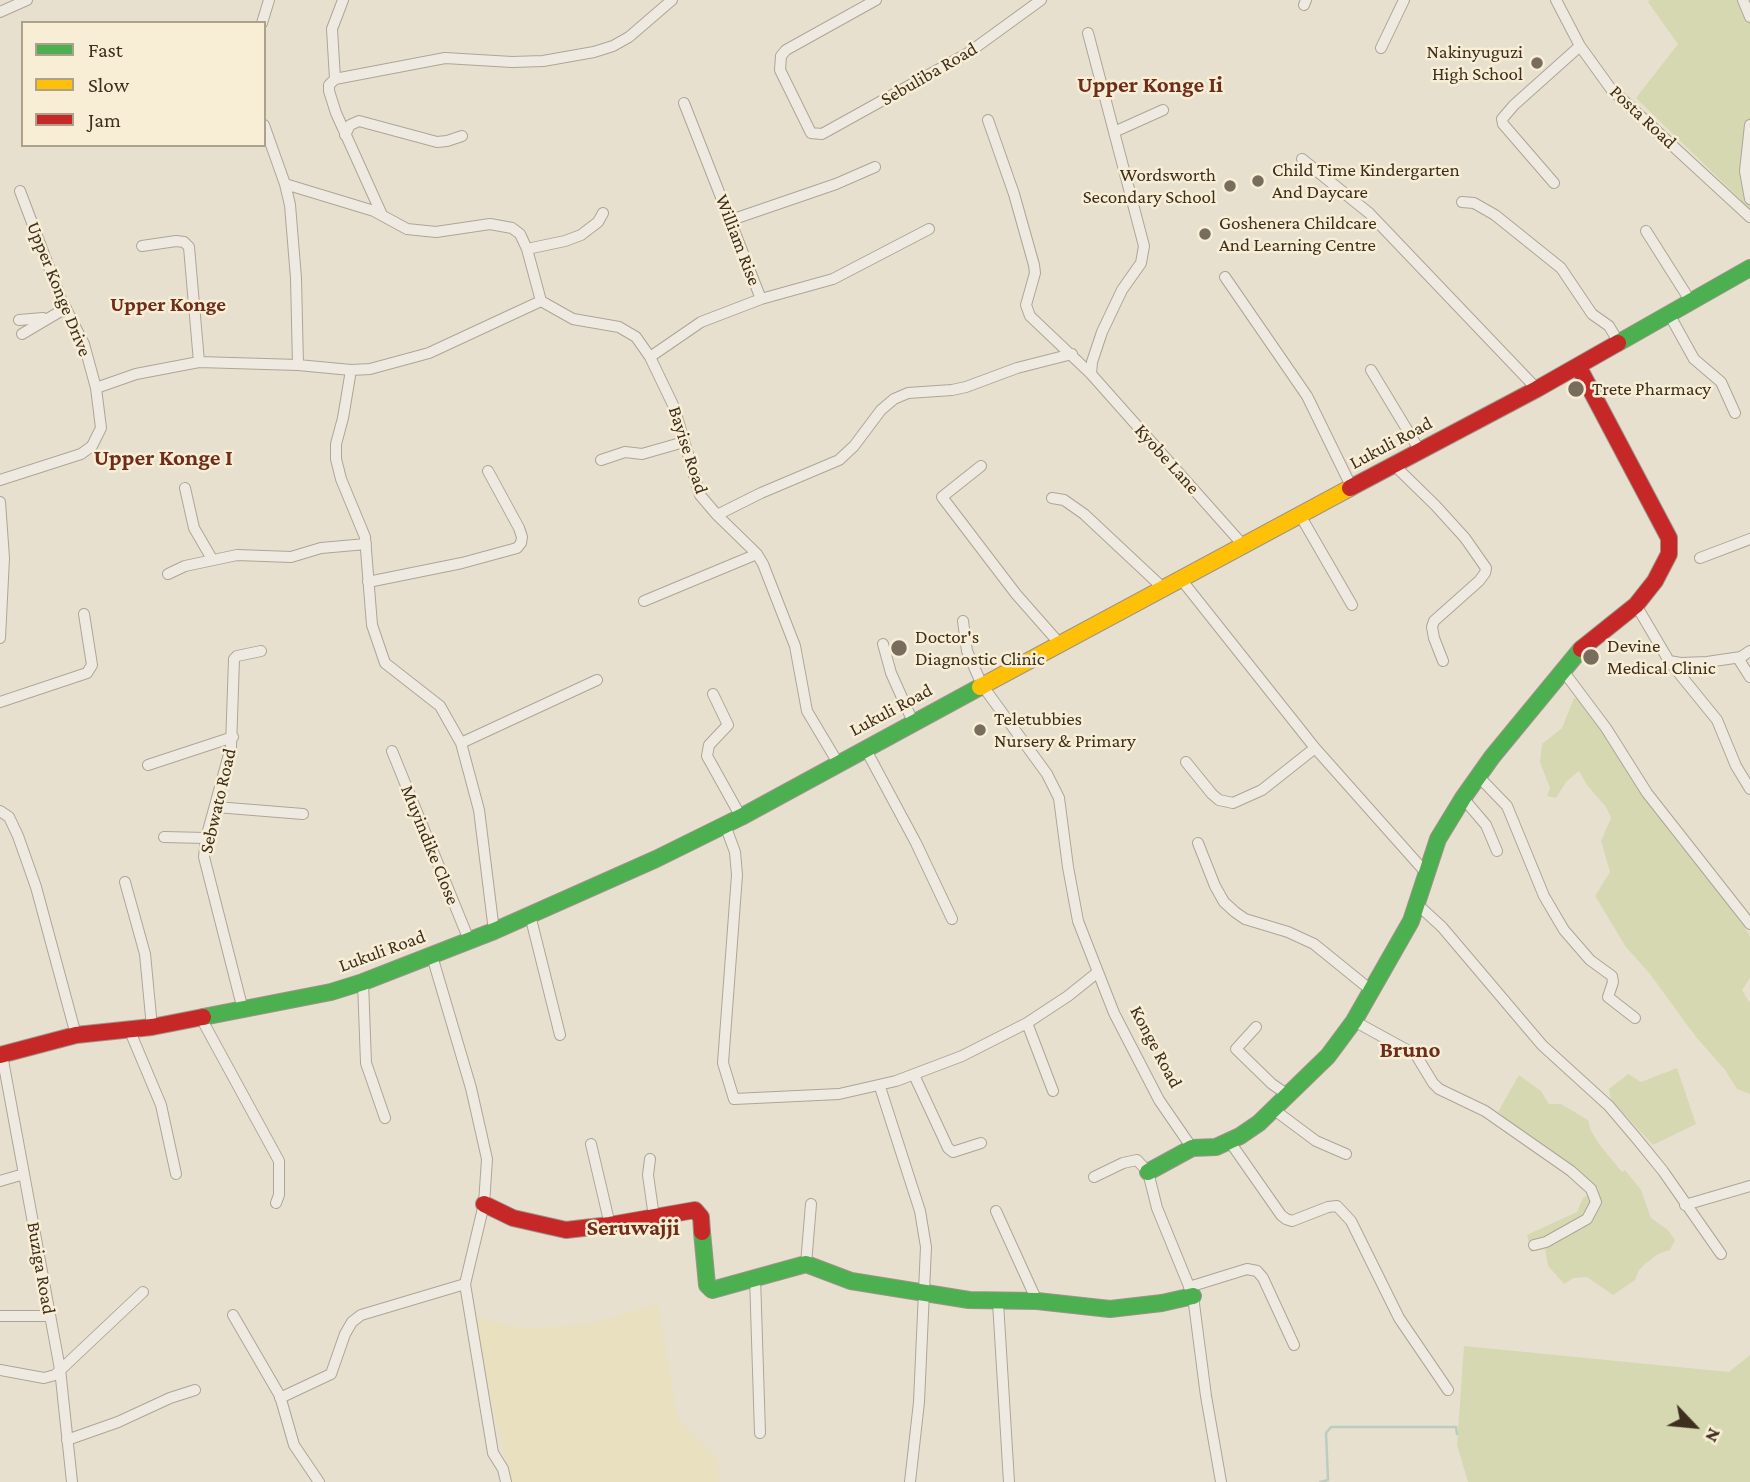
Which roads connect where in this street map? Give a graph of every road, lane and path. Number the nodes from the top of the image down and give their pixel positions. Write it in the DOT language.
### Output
graph roads {
  1 [pos="27,0"];
  2 [pos="269,0"];
  3 [pos="342,0"];
  4 [pos="672,0"];
  5 [pos="876,0"];
  6 [pos="1041,0"];
  7 [pos="1405,0"];
  8 [pos="1556,0"];
  9 [pos="1743,0"];
  10 [pos="0,12"];
  11 [pos="1750,17"];
  12 [pos="263,21"];
  13 [pos="1088,33"];
  14 [pos="1580,46"];
  15 [pos="1381,48"];
  16 [pos="335,79"];
  17 [pos="684,103"];
  18 [pos="1163,110"];
  19 [pos="988,120"];
  20 [pos="1750,125"];
  21 [pos="266,131"];
  22 [pos="1114,132"];
  23 [pos="345,135"];
  24 [pos="462,136"];
  25 [pos="1302,159"];
  26 [pos="875,167"];
  27 [pos="1554,183"];
  28 [pos="285,184"];
  29 [pos="20,191"];
  30 [pos="1750,200"];
  31 [pos="1462,202"];
  32 [pos="603,213"];
  33 [pos="382,215"];
  34 [pos="1750,217"];
  35 [pos="731,220"];
  36 [pos="929,229"];
  37 [pos="1646,231"];
  38 [pos="142,246"];
  39 [pos="527,249"];
  40 [pos="1750,268"];
  41 [pos="1225,277"];
  42 [pos="761,299"];
  43 [pos="541,301"];
  44 [pos="1691,302"];
  45 [pos="66,308"];
  46 [pos="1668,314"];
  47 [pos="49,318"];
  48 [pos="19,320"];
  49 [pos="22,334"];
  50 [pos="1619,343"];
  51 [pos="1072,354"];
  52 [pos="650,356"];
  53 [pos="199,362"];
  54 [pos="298,365"];
  55 [pos="1578,366"];
  56 [pos="351,370"];
  57 [pos="1371,370"];
  58 [pos="1091,374"];
  59 [pos="96,387"];
  60 [pos="1537,388"];
  61 [pos="1735,413"];
  62 [pos="684,442"];
  63 [pos="1420,451"];
  64 [pos="601,460"];
  65 [pos="1394,465"];
  66 [pos="981,466"];
  67 [pos="488,471"];
  68 [pos="0,480"];
  69 [pos="185,488"];
  70 [pos="1352,488"];
  71 [pos="1052,498"];
  72 [pos="0,502"];
  73 [pos="1300,515"];
  74 [pos="717,516"];
  75 [pos="1750,540"];
  76 [pos="366,544"];
  77 [pos="1243,545"];
  78 [pos="757,554"];
  79 [pos="1700,558"];
  80 [pos="212,559"];
  81 [pos="168,574"];
  82 [pos="1180,578"];
  83 [pos="368,582"];
  84 [pos="1163,588"];
  85 [pos="643,601"];
  86 [pos="1352,605"];
  87 [pos="1636,605"];
  88 [pos="84,614"];
  89 [pos="964,621"];
  90 [pos="0,638"];
  91 [pos="1060,643"];
  92 [pos="883,644"];
  93 [pos="261,651"];
  94 [pos="1750,651"];
  95 [pos="1738,658"];
  96 [pos="1443,661"];
  97 [pos="1669,661"];
  98 [pos="1564,671"];
  99 [pos="1750,677"];
  100 [pos="597,680"];
  101 [pos="982,685"];
  102 [pos="713,694"];
  103 [pos="0,702"];
  104 [pos="913,722"];
  105 [pos="233,737"];
  106 [pos="461,743"];
  107 [pos="866,748"];
  108 [pos="1315,748"];
  109 [pos="392,751"];
  110 [pos="1186,762"];
  111 [pos="838,763"];
  112 [pos="148,765"];
  113 [pos="1478,776"];
  114 [pos="1750,789"];
  115 [pos="1463,797"];
  116 [pos="216,807"];
  117 [pos="0,811"];
  118 [pos="303,814"];
  119 [pos="741,817"];
  120 [pos="725,825"];
  121 [pos="164,837"];
  122 [pos="206,838"];
  123 [pos="1198,843"];
  124 [pos="1497,851"];
  125 [pos="1427,874"];
  126 [pos="125,882"];
  127 [pos="1418,905"];
  128 [pos="530,915"];
  129 [pos="951,919"];
  130 [pos="1750,925"];
  131 [pos="494,931"];
  132 [pos="469,940"];
  133 [pos="432,956"];
  134 [pos="1098,972"];
  135 [pos="363,982"];
  136 [pos="1372,991"];
  137 [pos="243,1010"];
  138 [pos="201,1018"];
  139 [pos="1635,1018"];
  140 [pos="1354,1021"];
  141 [pos="1027,1023"];
  142 [pos="152,1027"];
  143 [pos="1256,1027"];
  144 [pos="129,1029"];
  145 [pos="76,1035"];
  146 [pos="560,1035"];
  147 [pos="1,1055"];
  148 [pos="914,1075"];
  149 [pos="880,1087"];
  150 [pos="1053,1091"];
  151 [pos="1288,1095"];
  152 [pos="1273,1109"];
  153 [pos="385,1118"];
  154 [pos="1230,1142"];
  155 [pos="981,1143"];
  156 [pos="591,1144"];
  157 [pos="1192,1149"];
  158 [pos="1346,1154"];
  159 [pos="650,1159"];
  160 [pos="1148,1172"];
  161 [pos="24,1174"];
  162 [pos="176,1174"];
  163 [pos="1094,1177"];
  164 [pos="0,1181"];
  165 [pos="1750,1186"];
  166 [pos="276,1203"];
  167 [pos="484,1204"];
  168 [pos="811,1204"];
  169 [pos="1685,1205"];
  170 [pos="996,1211"];
  171 [pos="654,1217"];
  172 [pos="610,1225"];
  173 [pos="1534,1245"];
  174 [pos="1721,1254"];
  175 [pos="806,1264"];
  176 [pos="755,1276"];
  177 [pos="465,1284"];
  178 [pos="143,1292"];
  179 [pos="1191,1292"];
  180 [pos="925,1295"];
  181 [pos="1037,1301"];
  182 [pos="998,1302"];
  183 [pos="233,1315"];
  184 [pos="0,1316"];
  185 [pos="50,1316"];
  186 [pos="1294,1345"];
  187 [pos="60,1369"];
  188 [pos="0,1370"];
  189 [pos="195,1390"];
  190 [pos="1448,1390"];
  191 [pos="280,1398"];
  192 [pos="760,1433"];
  193 [pos="67,1440"];
  194 [pos="72,1482"];
  195 [pos="319,1482"];
  196 [pos="506,1482"];
  197 [pos="910,1482"];
  198 [pos="1009,1482"];
  199 [pos="1222,1482"];
  1 -- 10 [label="street"];
  2 -- 12 [label="street"];
  3 -- 16 [label="street"];
  4 -- 16 [label="street"];
  5 -- 6 [label="street, Sebuliba Road"];
  7 -- 15 [label="street"];
  8 -- 14 [label="street, Posta Road"];
  9 -- 11 [label="street"];
  13 -- 22 [label="street"];
  14 -- 27 [label="street"];
  14 -- 34 [label="street, Posta Road"];
  16 -- 23 [label="street"];
  17 -- 35 [label="street, William Rise"];
  18 -- 22 [label="street"];
  19 -- 51 [label="street, Kyobe Lane"];
  20 -- 30 [label="street"];
  21 -- 28 [label="street"];
  22 -- 58 [label="street"];
  23 -- 24 [label="street"];
  23 -- 33 [label="street"];
  25 -- 60 [label="street"];
  26 -- 35 [label="street"];
  28 -- 33 [label="street"];
  28 -- 54 [label="street"];
  29 -- 45 [label="street, Upper Konge Drive"];
  31 -- 50 [label="street"];
  32 -- 39 [label="street"];
  33 -- 39 [label="street"];
  35 -- 42 [label="street, William Rise"];
  36 -- 42 [label="street"];
  37 -- 44 [label="street"];
  38 -- 53 [label="street"];
  39 -- 43 [label="street"];
  40 -- 44 [label="street, Lukuli Road"];
  41 -- 70 [label="street"];
  42 -- 52 [label="street, William Rise"];
  43 -- 52 [label="street, Bayise Road"];
  43 -- 56 [label="street"];
  44 -- 46 [label="street, Lukuli Road"];
  45 -- 47 [label="street"];
  45 -- 59 [label="street, Upper Konge Drive"];
  46 -- 50 [label="street, Lukuli Road"];
  46 -- 61 [label="street"];
  47 -- 48 [label="street"];
  47 -- 49 [label="street"];
  50 -- 55 [label="street, Lukuli Road"];
  51 -- 58 [label="street, Kyobe Lane"];
  51 -- 74 [label="street"];
  52 -- 62 [label="street, Bayise Road"];
  53 -- 54 [label="street"];
  53 -- 59 [label="street"];
  54 -- 56 [label="street"];
  55 -- 60 [label="street, Lukuli Road"];
  55 -- 87 [label="street"];
  56 -- 76 [label="street"];
  57 -- 63 [label="street"];
  58 -- 77 [label="street, Kyobe Lane"];
  59 -- 68 [label="street, Upper Konge Drive"];
  60 -- 63 [label="street, Lukuli Road"];
  62 -- 64 [label="street"];
  62 -- 74 [label="street, Bayise Road"];
  63 -- 65 [label="street, Lukuli Road"];
  65 -- 70 [label="street, Lukuli Road"];
  65 -- 96 [label="street"];
  66 -- 91 [label="street"];
  67 -- 83 [label="street"];
  69 -- 80 [label="street"];
  70 -- 73 [label="street, Lukuli Road"];
  71 -- 84 [label="street"];
  72 -- 90 [label="street"];
  73 -- 77 [label="street, Lukuli Road"];
  73 -- 86 [label="street"];
  74 -- 78 [label="street, Bayise Road"];
  75 -- 79 [label="street"];
  76 -- 80 [label="street"];
  76 -- 83 [label="street"];
  77 -- 82 [label="street, Lukuli Road"];
  78 -- 85 [label="street"];
  78 -- 111 [label="street, Bayise Road"];
  80 -- 81 [label="street"];
  82 -- 84 [label="street, Lukuli Road"];
  82 -- 108 [label="street"];
  83 -- 106 [label="street"];
  84 -- 91 [label="street, Lukuli Road"];
  87 -- 97 [label="street"];
  87 -- 98 [label="street"];
  88 -- 103 [label="street"];
  89 -- 101 [label="street, Konge Road"];
  91 -- 101 [label="street, Lukuli Road"];
  92 -- 104 [label="street"];
  93 -- 105 [label="street, Sebwato Road"];
  94 -- 95 [label="street"];
  95 -- 97 [label="street"];
  95 -- 99 [label="street"];
  97 -- 114 [label="street"];
  98 -- 113 [label="street"];
  98 -- 130 [label="street"];
  100 -- 106 [label="street"];
  101 -- 104 [label="street, Lukuli Road"];
  101 -- 134 [label="street, Konge Road"];
  102 -- 119 [label="street"];
  104 -- 107 [label="street, Lukuli Road"];
  105 -- 112 [label="street"];
  105 -- 116 [label="street, Sebwato Road"];
  106 -- 131 [label="street"];
  107 -- 111 [label="street, Lukuli Road"];
  107 -- 129 [label="street"];
  108 -- 110 [label="street"];
  108 -- 125 [label="street"];
  109 -- 132 [label="street, Muyindike Close"];
  111 -- 119 [label="street, Lukuli Road"];
  113 -- 115 [label="street"];
  113 -- 139 [label="street"];
  115 -- 124 [label="street"];
  115 -- 125 [label="street"];
  116 -- 118 [label="street"];
  116 -- 122 [label="street, Sebwato Road"];
  117 -- 145 [label="street"];
  119 -- 120 [label="street, Lukuli Road"];
  120 -- 128 [label="street, Lukuli Road"];
  120 -- 149 [label="street"];
  121 -- 122 [label="street"];
  122 -- 137 [label="street, Sebwato Road"];
  123 -- 136 [label="street"];
  125 -- 127 [label="street"];
  126 -- 142 [label="street"];
  127 -- 136 [label="street"];
  127 -- 169 [label="street"];
  128 -- 131 [label="street, Lukuli Road"];
  128 -- 146 [label="street"];
  131 -- 132 [label="street, Lukuli Road"];
  132 -- 133 [label="street, Lukuli Road"];
  133 -- 135 [label="street, Lukuli Road"];
  133 -- 167 [label="street"];
  134 -- 141 [label="street"];
  134 -- 157 [label="street, Konge Road"];
  135 -- 137 [label="street, Lukuli Road"];
  135 -- 153 [label="street"];
  136 -- 140 [label="street"];
  137 -- 138 [label="street, Lukuli Road"];
  138 -- 142 [label="street, Lukuli Road"];
  138 -- 166 [label="street"];
  140 -- 151 [label="street"];
  140 -- 173 [label="street"];
  141 -- 148 [label="street"];
  141 -- 150 [label="street"];
  142 -- 144 [label="street, Lukuli Road"];
  143 -- 151 [label="street"];
  144 -- 145 [label="street, Lukuli Road"];
  144 -- 162 [label="street"];
  145 -- 147 [label="street, Lukuli Road"];
  147 -- 161 [label="street, Buziga Road"];
  148 -- 149 [label="street"];
  148 -- 155 [label="street"];
  149 -- 180 [label="street"];
  151 -- 152 [label="street"];
  152 -- 154 [label="street"];
  152 -- 158 [label="street"];
  154 -- 157 [label="street"];
  154 -- 190 [label="street"];
  156 -- 172 [label="street"];
  157 -- 160 [label="street"];
  159 -- 171 [label="street"];
  160 -- 163 [label="street"];
  160 -- 179 [label="street"];
  161 -- 164 [label="street"];
  161 -- 185 [label="street, Buziga Road"];
  165 -- 169 [label="street"];
  167 -- 172 [label="street"];
  167 -- 177 [label="street"];
  168 -- 175 [label="street"];
  169 -- 174 [label="street"];
  170 -- 181 [label="street"];
  171 -- 172 [label="street"];
  171 -- 176 [label="street"];
  175 -- 176 [label="street"];
  175 -- 180 [label="street"];
  176 -- 192 [label="street"];
  177 -- 191 [label="street"];
  177 -- 196 [label="street"];
  178 -- 187 [label="street"];
  179 -- 181 [label="street"];
  179 -- 186 [label="street"];
  179 -- 199 [label="street"];
  180 -- 182 [label="street"];
  180 -- 197 [label="street"];
  181 -- 182 [label="street"];
  182 -- 198 [label="street"];
  183 -- 191 [label="street"];
  184 -- 185 [label="street"];
  185 -- 187 [label="street, Buziga Road"];
  187 -- 188 [label="street"];
  187 -- 193 [label="street, Buziga Road"];
  189 -- 193 [label="street"];
  191 -- 195 [label="street"];
  193 -- 194 [label="street, Buziga Road"];
}
